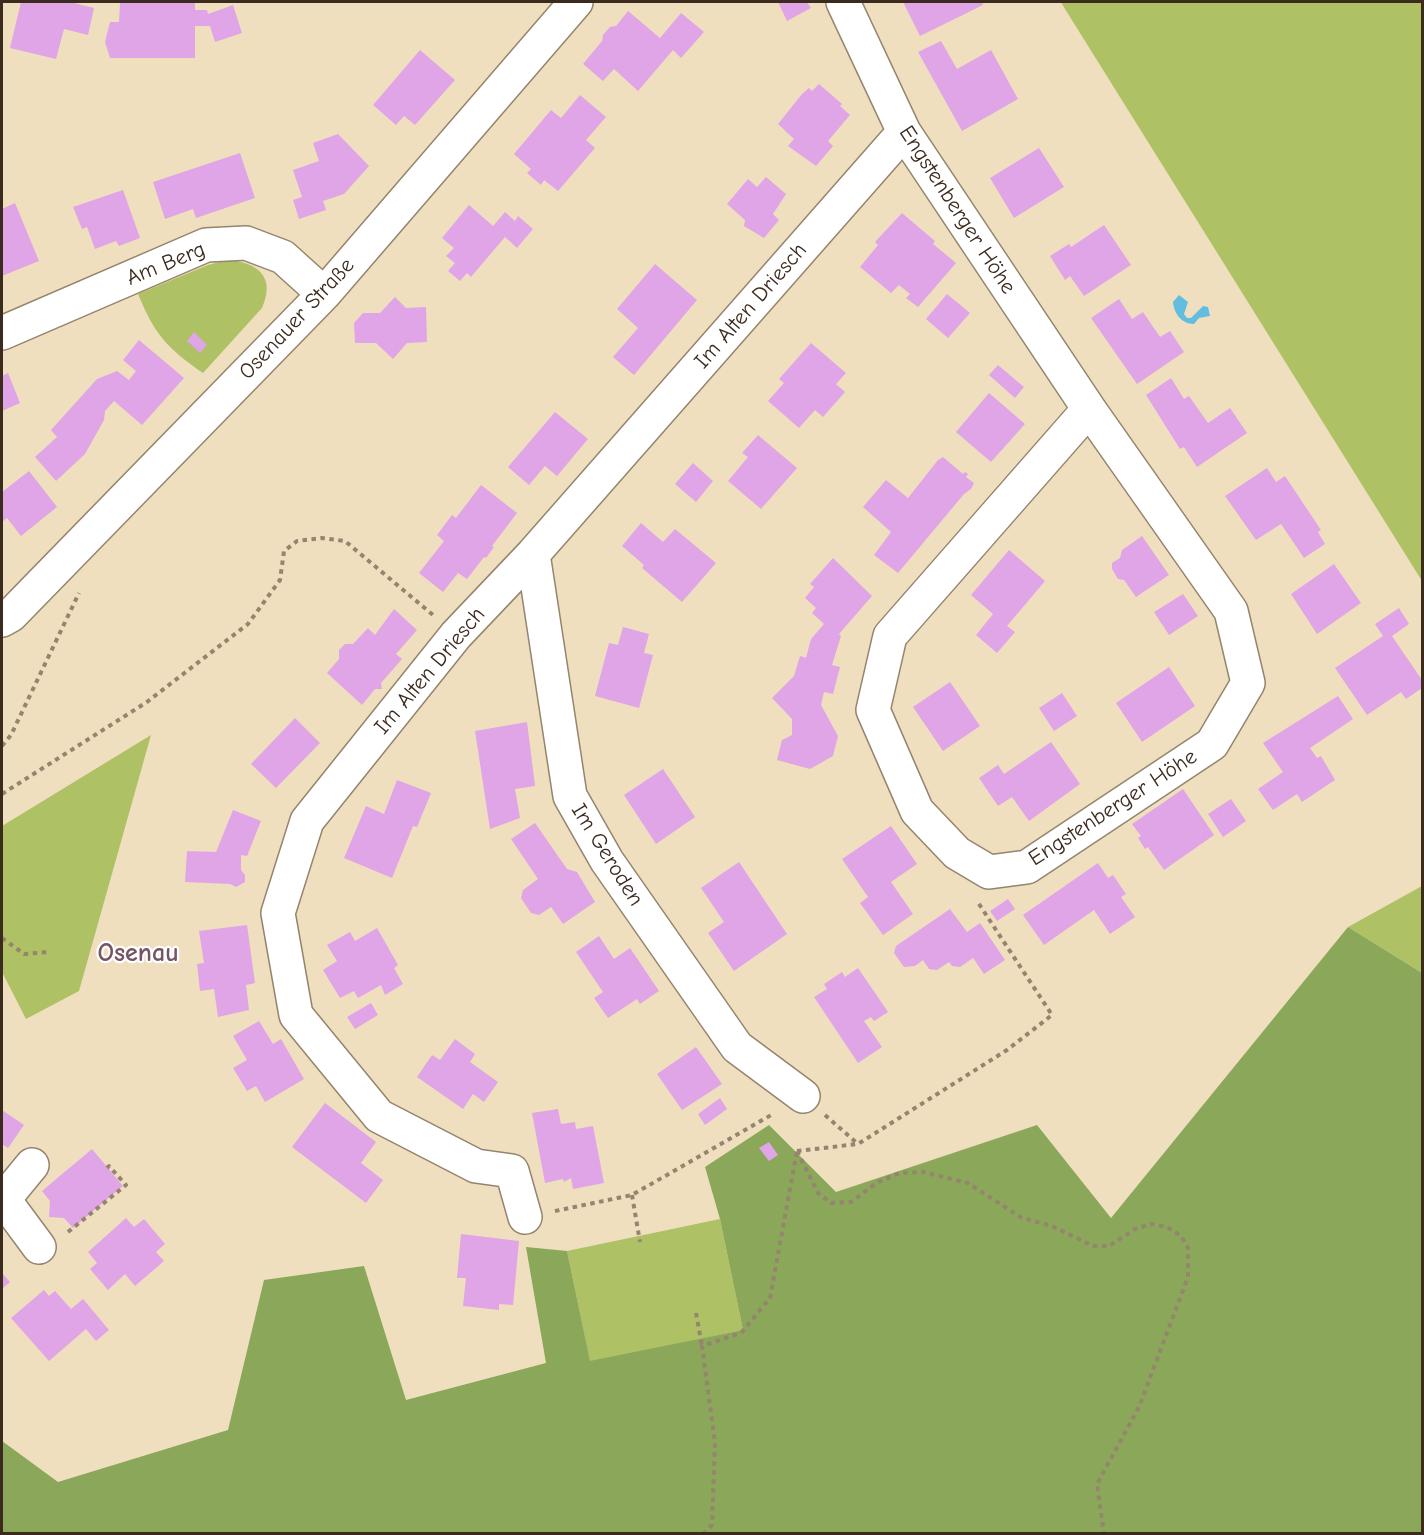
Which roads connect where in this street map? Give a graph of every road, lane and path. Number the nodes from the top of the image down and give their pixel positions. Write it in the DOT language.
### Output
graph roads {
  1 [pos="576,2"];
  2 [pos="843,2"];
  3 [pos="904,132"];
  4 [pos="324,294"];
  5 [pos="2,333"];
  6 [pos="1089,409"];
  7 [pos="533,554"];
  8 [pos="69,556"];
  9 [pos="2,620"];
  10 [pos="456,635"];
  11 [pos="2,746"];
  12 [pos="2,794"];
  13 [pos="989,873"];
  14 [pos="2,938"];
  15 [pos="48,952"];
  16 [pos="803,1095"];
  17 [pos="771,1116"];
  18 [pos="858,1144"];
  19 [pos="797,1150"];
  20 [pos="32,1165"];
  21 [pos="107,1168"];
  22 [pos="632,1195"];
  23 [pos="3,1198"];
  24 [pos="525,1217"];
  25 [pos="50,1238"];
  26 [pos="640,1242"];
  27 [pos="696,1313"];
  28 [pos="702,1346"];
  29 [pos="703,1533"];
  30 [pos="1104,1533"];
  1 -- 4 [label="street, Osenauer Straße"];
  2 -- 3 [label="street, Engstenberger Höhe"];
  3 -- 6 [label="street, Engstenberger Höhe"];
  3 -- 7 [label="street, Im Alten Driesch"];
  4 -- 5 [label="street, Am Berg"];
  4 -- 8 [label="street, Osenauer Straße"];
  6 -- 13 [label="street"];
  6 -- 13 [label="street, Engstenberger Höhe"];
  7 -- 10 [label="street, Im Alten Driesch"];
  7 -- 16 [label="street, Im Geroden"];
  8 -- 9 [label="street, Osenauer Straße"];
  8 -- 11 [label="path"];
  10 -- 12 [label="path"];
  10 -- 24 [label="street, Im Alten Driesch"];
  13 -- 18 [label="path"];
  14 -- 15 [label="path"];
  16 -- 18 [label="path"];
  17 -- 22 [label="path"];
  18 -- 19 [label="path"];
  19 -- 28 [label="path"];
  19 -- 30 [label="path"];
  20 -- 23 [label="street"];
  21 -- 25 [label="path"];
  22 -- 24 [label="path"];
  22 -- 26 [label="path"];
  23 -- 25 [label="street"];
  27 -- 28 [label="path"];
  28 -- 29 [label="path"];
}
